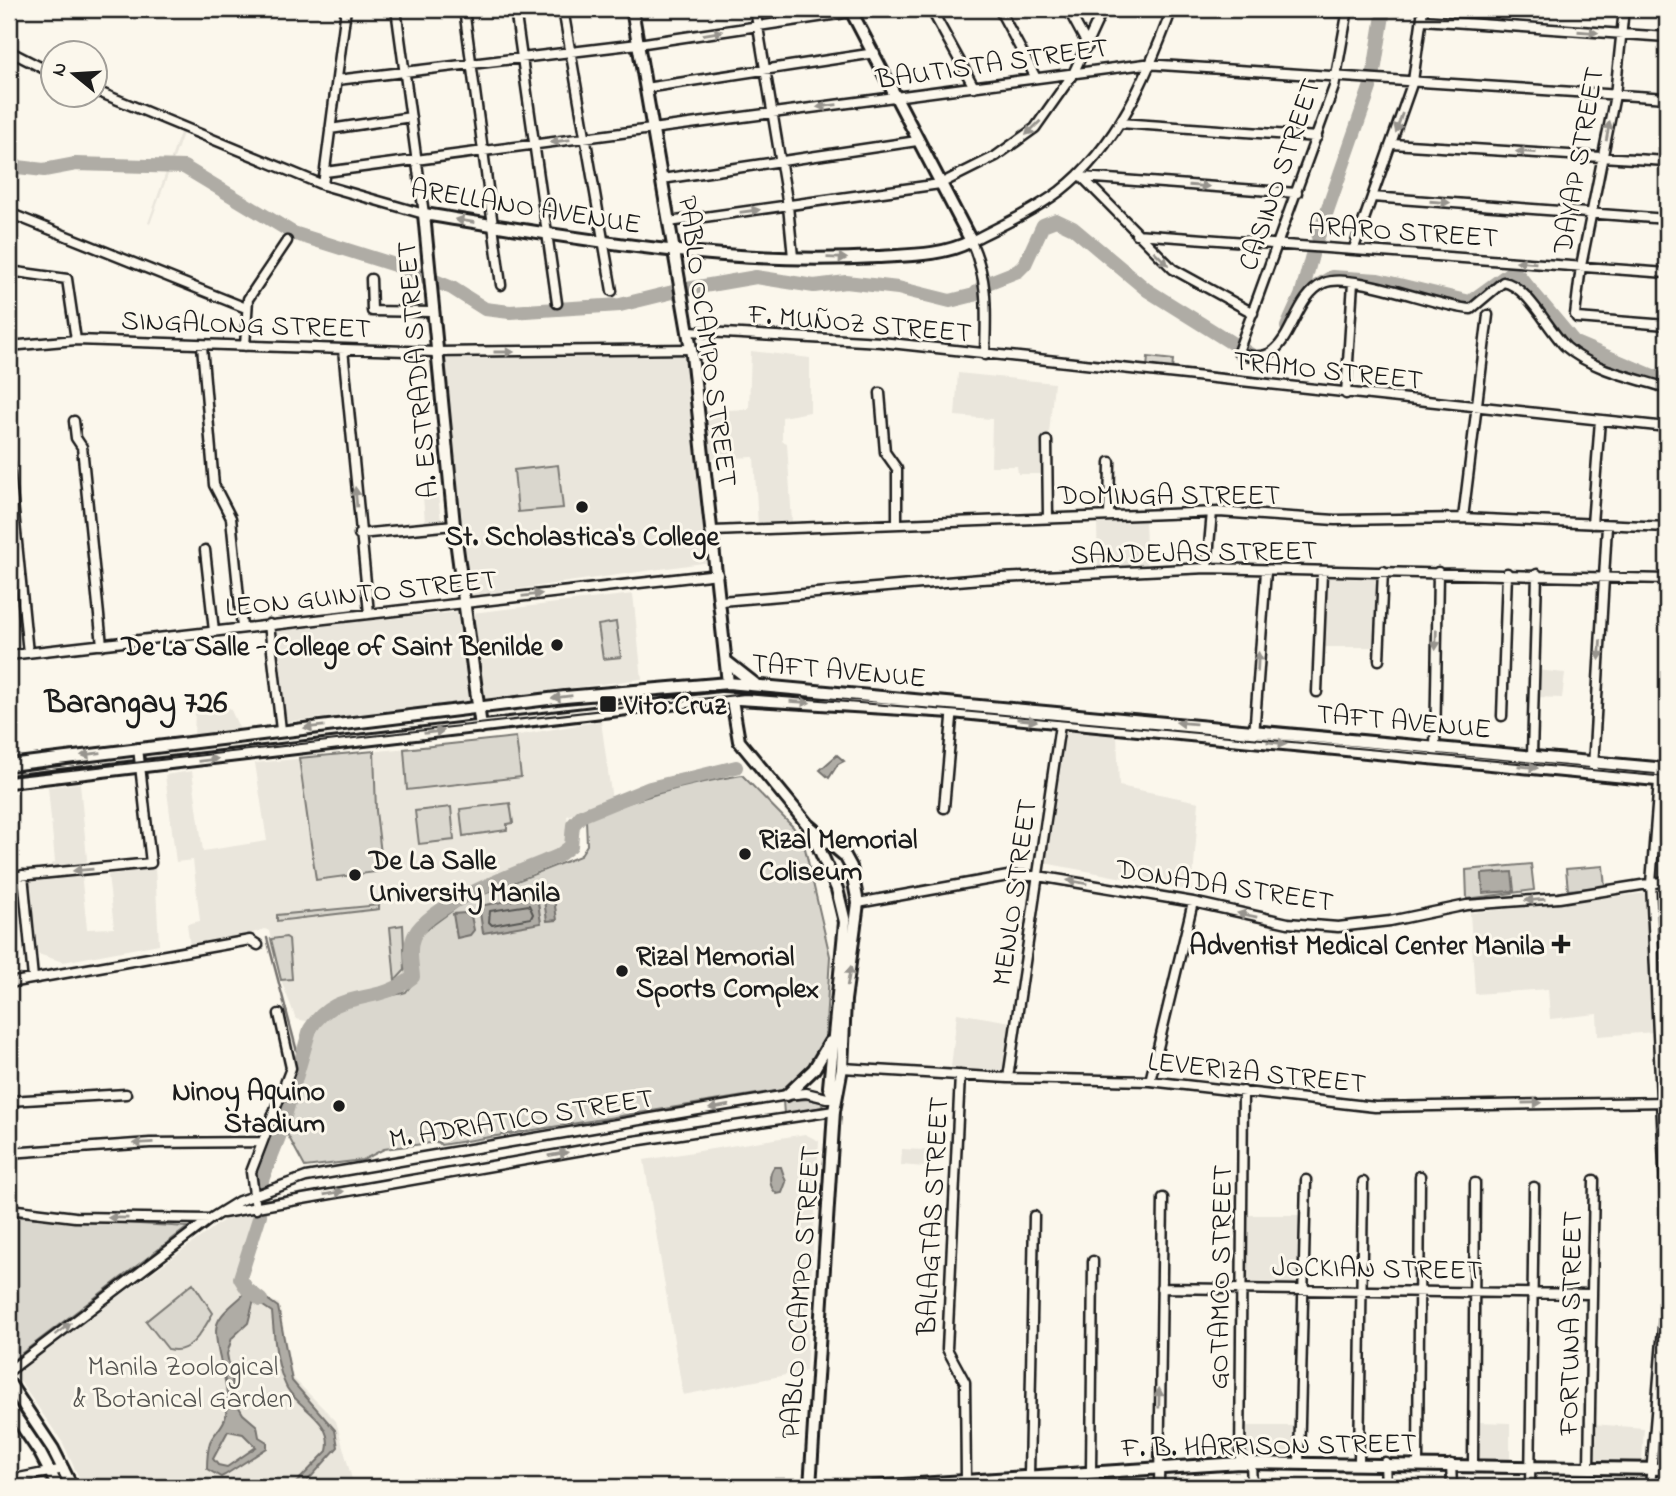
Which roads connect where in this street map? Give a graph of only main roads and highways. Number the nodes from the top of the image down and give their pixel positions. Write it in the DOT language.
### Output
graph roads {
  1 [pos="632,9"];
  2 [pos="851,10"];
  3 [pos="424,214"];
  4 [pos="674,250"];
  5 [pos="727,662"];
  6 [pos="728,682"];
  7 [pos="760,687"];
  8 [pos="732,700"];
  9 [pos="953,707"];
  10 [pos="479,708"];
  11 [pos="339,724"];
  12 [pos="481,727"];
  13 [pos="343,743"];
  14 [pos="1493,757"];
  15 [pos="9,765"];
  16 [pos="1664,768"];
  17 [pos="1663,781"];
  18 [pos="9,782"];
  19 [pos="808,825"];
  20 [pos="845,856"];
  21 [pos="827,866"];
  22 [pos="857,917"];
  23 [pos="845,922"];
  24 [pos="832,1036"];
  25 [pos="787,1095"];
  26 [pos="834,1105"];
  27 [pos="9,1383"];
  28 [pos="9,1407"];
  29 [pos="1667,1469"];
  30 [pos="921,1485"];
  31 [pos="58,1487"];
  32 [pos="72,1487"];
  33 [pos="810,1487"];
  34 [pos="872,1487"];
  1 -- 4 [label="main road, PABLO OCAMPO STREET"];
  4 -- 2 [label="main road, ARELLANO AVENUE, one-way"];
  4 -- 3 [label="main road, ARELLANO AVENUE, one-way"];
  3 -- 10 [label="main road, A. ESTRADA STREET"];
  4 -- 5 [label="main road, PABLO OCAMPO STREET"];
  5 -- 6 [label="main road, PABLO OCAMPO STREET"];
  5 -- 7 [label="main road"];
  6 -- 7 [label="main road, TAFT AVENUE"];
  6 -- 10 [label="main road, TAFT AVENUE, one-way"];
  7 -- 9 [label="main road, TAFT AVENUE"];
  8 -- 9 [label="main road, TAFT AVENUE, one-way"];
  8 -- 12 [label="main road, TAFT AVENUE"];
  8 -- 19 [label="main road, PABLO OCAMPO STREET"];
  9 -- 14 [label="main road, TAFT AVENUE"];
  10 -- 11 [label="main road, TAFT AVENUE"];
  10 -- 12 [label="main road, A. ESTRADA STREET"];
  11 -- 13 [label="main road"];
  11 -- 15 [label="main road, TAFT AVENUE, one-way"];
  13 -- 12 [label="main road, TAFT AVENUE, one-way"];
  18 -- 13 [label="main road, TAFT AVENUE, one-way"];
  14 -- 16 [label="main road, TAFT AVENUE"];
  14 -- 17 [label="main road, TAFT AVENUE, one-way"];
  19 -- 20 [label="main road, PABLO OCAMPO STREET"];
  19 -- 21 [label="main road, PABLO OCAMPO STREET"];
  20 -- 21 [label="main road"];
  20 -- 22 [label="main road, PABLO OCAMPO STREET"];
  21 -- 23 [label="main road, PABLO OCAMPO STREET"];
  22 -- 23 [label="main road"];
  26 -- 22 [label="main road, PABLO OCAMPO STREET, one-way"];
  23 -- 24 [label="main road, PABLO OCAMPO STREET"];
  24 -- 25 [label="main road"];
  24 -- 26 [label="main road, PABLO OCAMPO STREET"];
  26 -- 33 [label="main road, PABLO OCAMPO STREET"];
  27 -- 32 [label="main road"];
  28 -- 31 [label="main road"];
  29 -- 30 [label="main road, F. B. HARRISON STREET"];
  30 -- 34 [label="main road, F. B. HARRISON STREET"];
}
